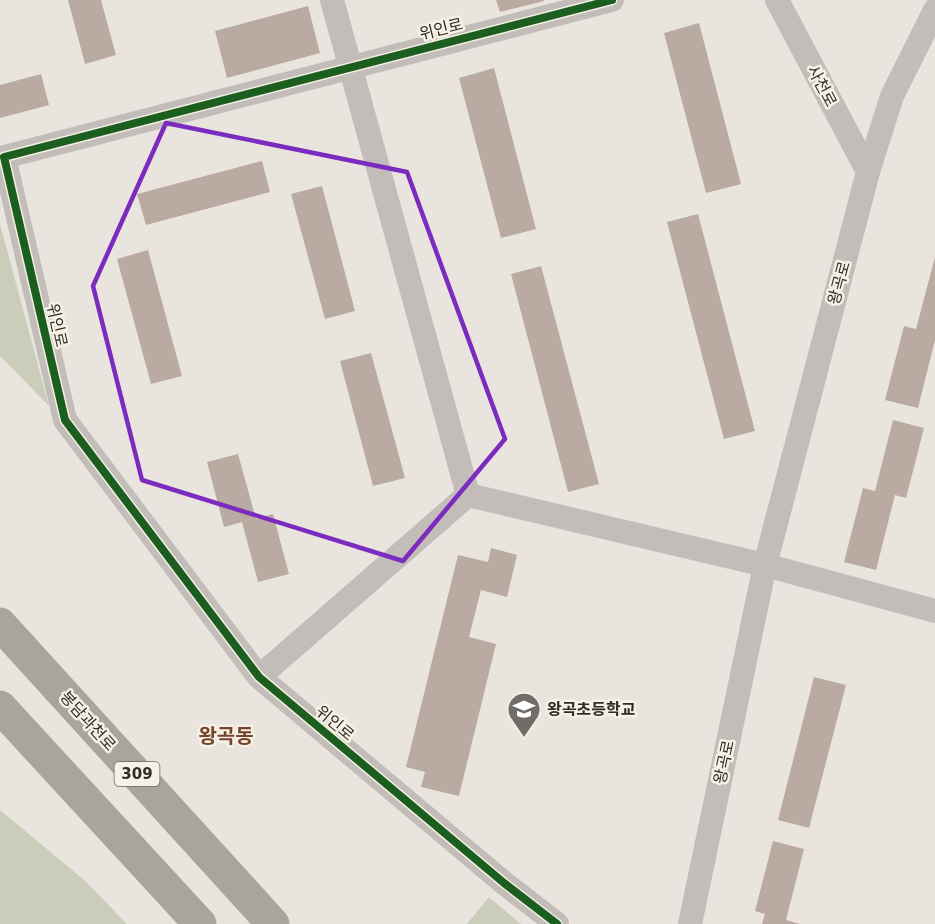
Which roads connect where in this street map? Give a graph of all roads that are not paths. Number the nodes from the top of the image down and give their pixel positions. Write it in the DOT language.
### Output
graph roads {
  1 [pos="332,0"];
  2 [pos="612,0"];
  3 [pos="777,0"];
  4 [pos="935,10"];
  5 [pos="350,66"];
  6 [pos="868,172"];
  7 [pos="468,495"];
  8 [pos="765,565"];
  9 [pos="935,611"];
  10 [pos="0,624"];
  11 [pos="259,677"];
  12 [pos="0,707"];
  13 [pos="200,924"];
  14 [pos="273,924"];
  15 [pos="557,924"];
  16 [pos="690,924"];
  1 -- 5 [label="street"];
  2 -- 5 [label="street, 위인로"];
  3 -- 6 [label="street, 사천로"];
  4 -- 6 [label="street, 왕곡로"];
  5 -- 7 [label="street"];
  5 -- 11 [label="street, 위인로"];
  6 -- 8 [label="street, 왕곡로"];
  7 -- 8 [label="street"];
  7 -- 11 [label="street"];
  8 -- 9 [label="street"];
  8 -- 16 [label="street, 왕곡로"];
  10 -- 14 [label="highway, 봉담과천로 / 309"];
  11 -- 15 [label="street, 위인로"];
  12 -- 13 [label="highway"];
}
